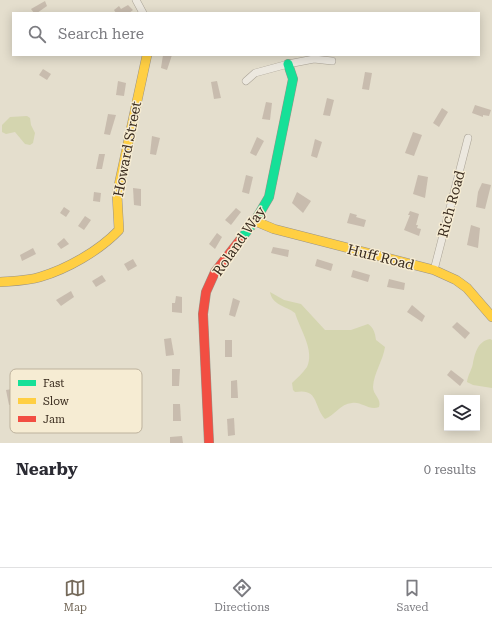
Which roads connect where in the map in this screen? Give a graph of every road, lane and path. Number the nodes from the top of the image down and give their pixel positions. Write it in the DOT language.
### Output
graph roads {
  1 [pos="136,0"];
  2 [pos="142,12"];
  3 [pos="147,56"];
  4 [pos="332,61"];
  5 [pos="288,64"];
  6 [pos="246,81"];
  7 [pos="468,138"];
  8 [pos="255,221"];
  9 [pos="434,270"];
  10 [pos="0,282"];
  11 [pos="492,317"];
  12 [pos="209,443"];
  1 -- 2 [label="street"];
  3 -- 10 [label="street, Howard Street"];
  4 -- 5 [label="street"];
  5 -- 6 [label="street"];
  5 -- 8 [label="street, Roland Way"];
  7 -- 9 [label="street, Rich Road"];
  8 -- 9 [label="street, Huff Road"];
  8 -- 12 [label="street, Roland Way"];
  9 -- 11 [label="street, Huff Road"];
}
